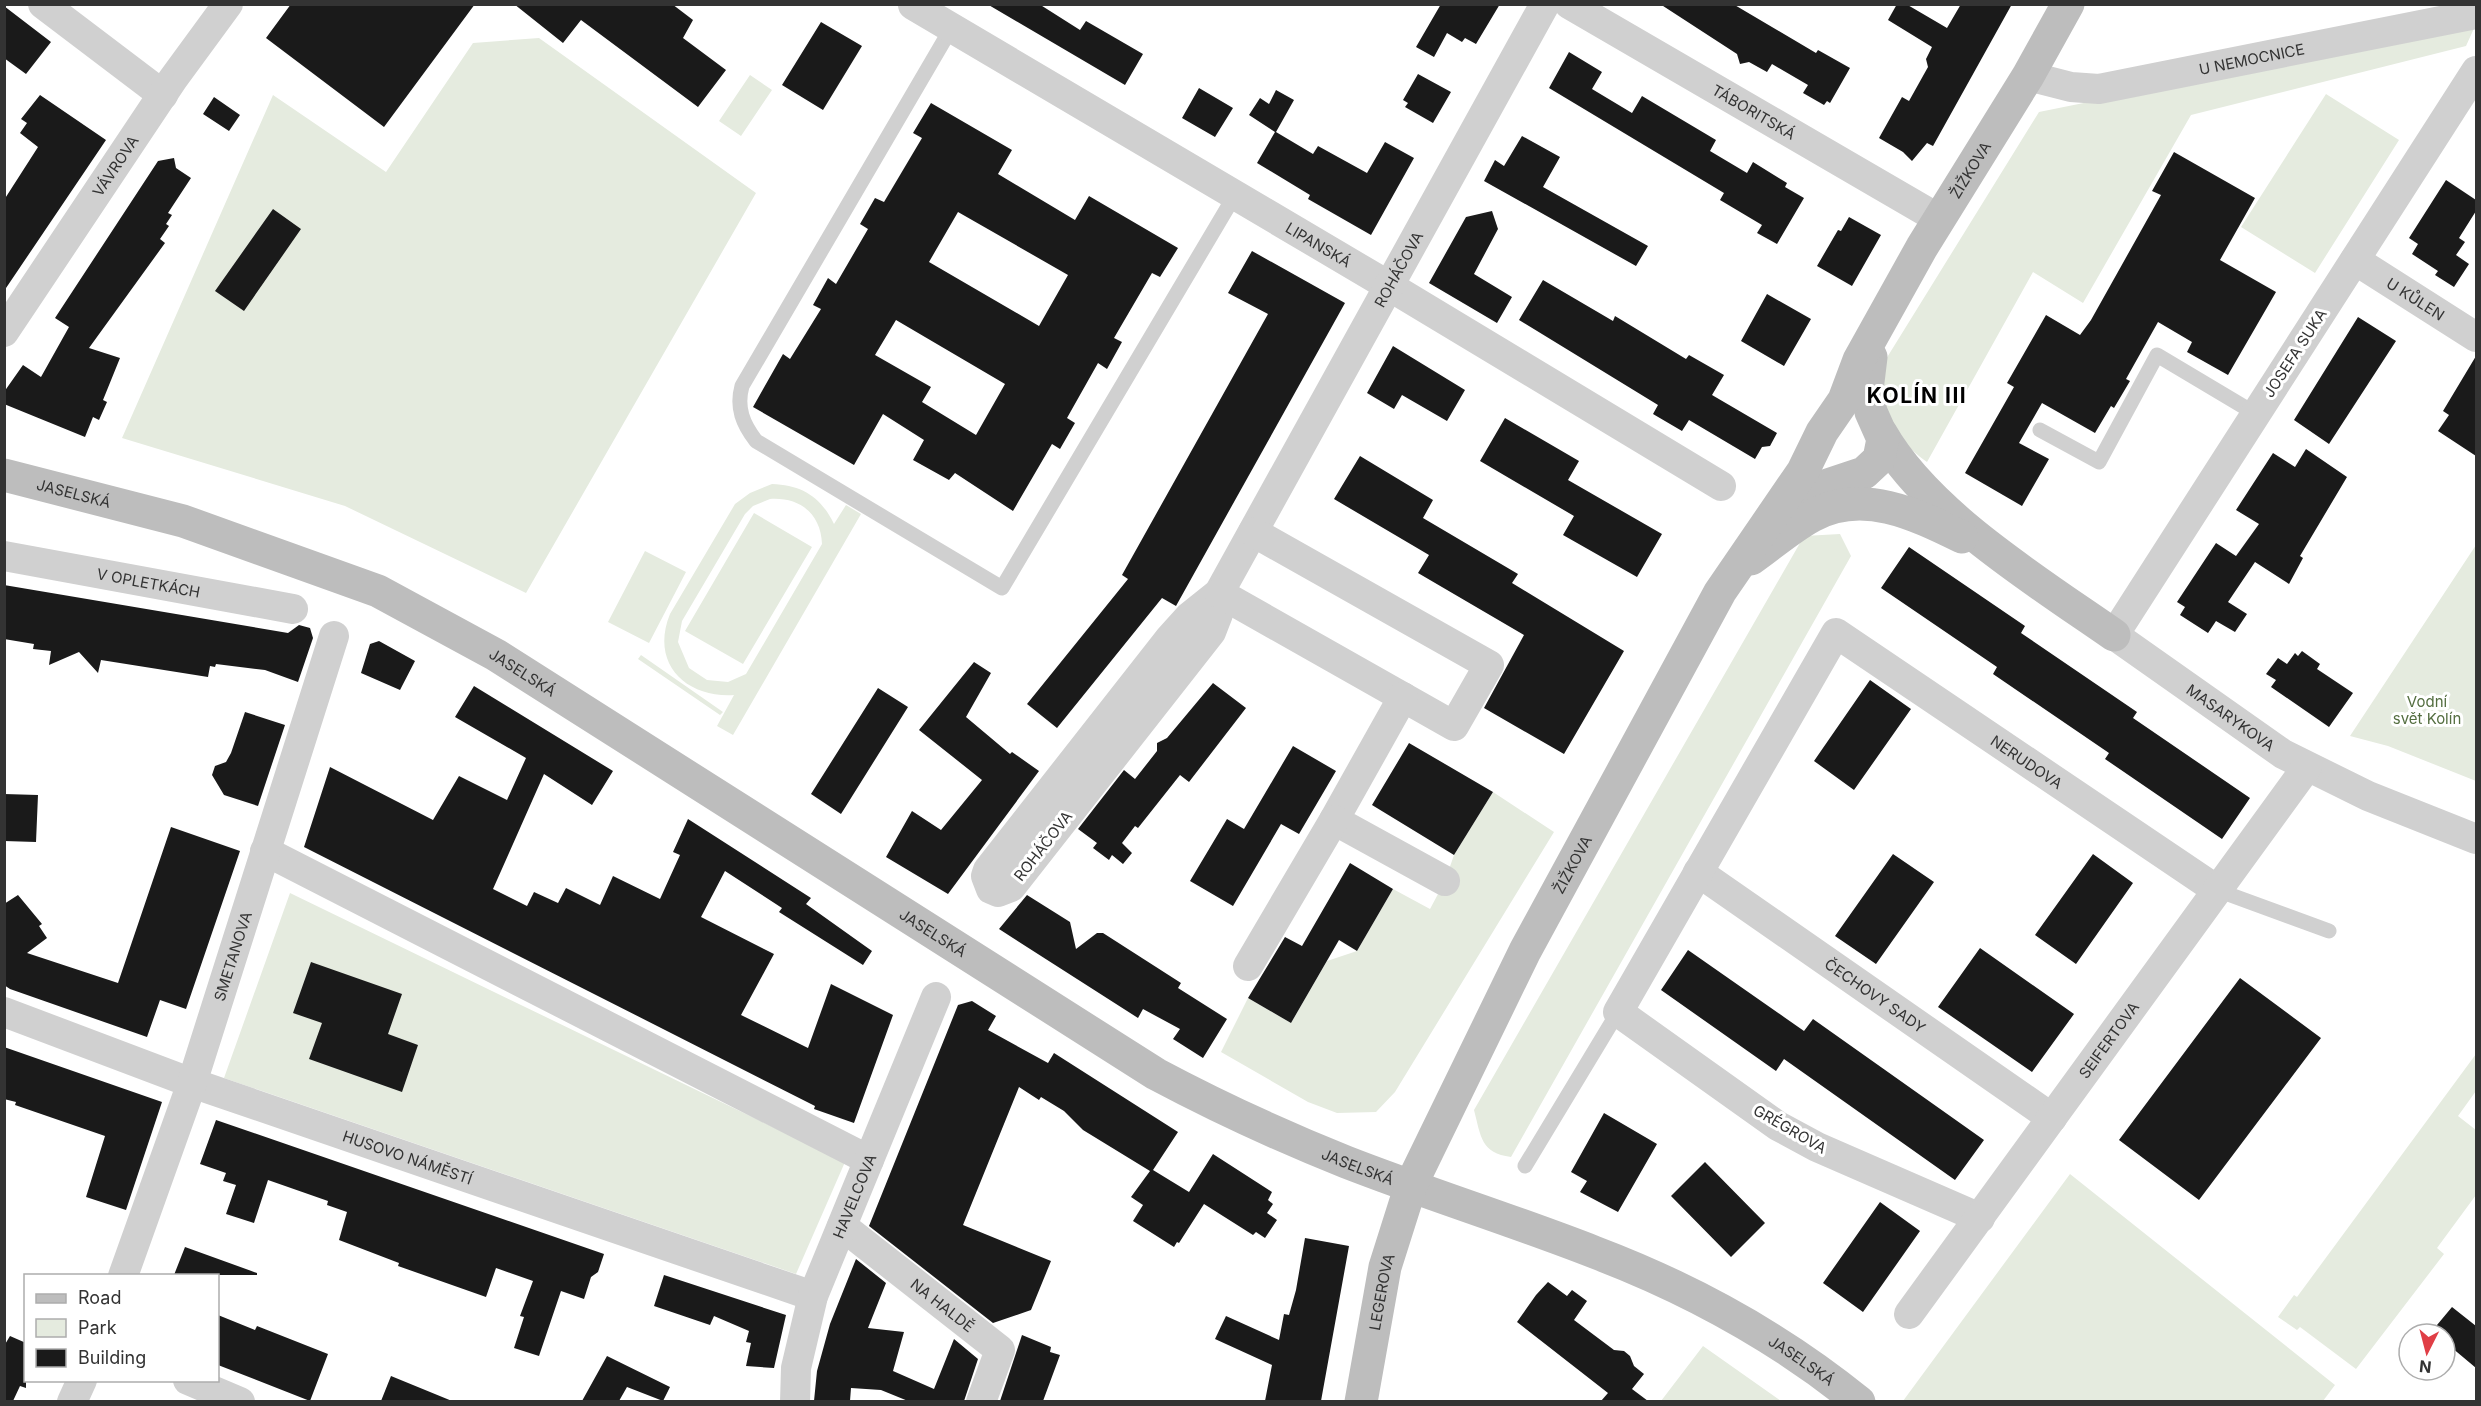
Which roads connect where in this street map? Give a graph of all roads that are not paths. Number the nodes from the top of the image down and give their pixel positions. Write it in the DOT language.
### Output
graph roads {
  1 [pos="43,4"];
  2 [pos="228,4"];
  3 [pos="913,4"];
  4 [pos="1545,4"];
  5 [pos="1569,4"];
  6 [pos="2068,4"];
  7 [pos="2476,14"];
  8 [pos="952,27"];
  9 [pos="2476,71"];
  10 [pos="2028,76"];
  11 [pos="163,95"];
  12 [pos="1235,195"];
  13 [pos="1939,219"];
  14 [pos="2355,260"];
  15 [pos="1389,286"];
  16 [pos="4,332"];
  17 [pos="1873,335"];
  18 [pos="2476,337"];
  19 [pos="2256,414"];
  20 [pos="1824,428"];
  21 [pos="1880,430"];
  22 [pos="2040,430"];
  23 [pos="4,475"];
  24 [pos="1852,475"];
  25 [pos="1721,486"];
  26 [pos="1253,532"];
  27 [pos="4,556"];
  28 [pos="2006,559"];
  29 [pos="1739,562"];
  30 [pos="1220,593"];
  31 [pos="293,609"];
  32 [pos="2114,635"];
  33 [pos="334,636"];
  34 [pos="1403,697"];
  35 [pos="2307,767"];
  36 [pos="1334,820"];
  37 [pos="2476,839"];
  38 [pos="265,850"];
  39 [pos="1698,872"];
  40 [pos="1445,881"];
  41 [pos="2217,890"];
  42 [pos="2329,931"];
  43 [pos="1248,966"];
  44 [pos="936,997"];
  45 [pos="4,1012"];
  46 [pos="1618,1012"];
  47 [pos="192,1083"];
  48 [pos="2052,1118"];
  49 [pos="869,1160"];
  50 [pos="1525,1166"];
  51 [pos="1411,1185"];
  52 [pos="1980,1218"];
  53 [pos="842,1226"];
  54 [pos="123,1274"];
  55 [pos="813,1296"];
  56 [pos="1910,1314"];
  57 [pos="81,1382"];
  58 [pos="194,1382"];
  59 [pos="72,1401"];
  60 [pos="240,1401"];
  61 [pos="795,1401"];
  62 [pos="981,1401"];
  63 [pos="1361,1401"];
  64 [pos="1859,1401"];
  1 -- 11 [label="street"];
  2 -- 11 [label="street, VÁVROVA"];
  3 -- 8 [label="street, LIPANSKÁ"];
  4 -- 15 [label="street, ROHÁČOVA"];
  5 -- 13 [label="street, TÁBORITSKÁ"];
  6 -- 10 [label="street, ŽIŽKOVA"];
  7 -- 10 [label="street, U NEMOCNICE"];
  8 -- 12 [label="street, LIPANSKÁ"];
  8 -- 12 [label="lane"];
  9 -- 14 [label="street, JOSEFA SUKA"];
  10 -- 13 [label="street, ŽIŽKOVA"];
  11 -- 16 [label="street, VÁVROVA"];
  12 -- 15 [label="street, LIPANSKÁ"];
  13 -- 17 [label="street, ŽIŽKOVA"];
  14 -- 18 [label="street, U KŮLEN"];
  14 -- 19 [label="street, JOSEFA SUKA"];
  15 -- 25 [label="street, LIPANSKÁ"];
  15 -- 26 [label="street, ROHÁČOVA"];
  17 -- 20 [label="street, ŽIŽKOVA"];
  17 -- 21 [label="street, ŽIŽKOVA"];
  19 -- 22 [label="lane"];
  19 -- 32 [label="street, JOSEFA SUKA"];
  20 -- 21 [label="street"];
  20 -- 24 [label="street"];
  20 -- 29 [label="street, ŽIŽKOVA"];
  21 -- 24 [label="street, ŽIŽKOVA"];
  21 -- 28 [label="street, MASARYKOVA"];
  23 -- 51 [label="street, JASELSKÁ"];
  24 -- 28 [label="street, MASARYKOVA"];
  24 -- 29 [label="street, ŽIŽKOVA"];
  26 -- 30 [label="street, ROHÁČOVA"];
  26 -- 34 [label="street"];
  27 -- 31 [label="street, V OPLETKÁCH"];
  28 -- 29 [label="street"];
  28 -- 32 [label="street, MASARYKOVA"];
  29 -- 51 [label="street, ŽIŽKOVA"];
  30 -- 30 [label="street, ROHÁČOVA"];
  30 -- 34 [label="street"];
  32 -- 35 [label="street, MASARYKOVA"];
  33 -- 38 [label="street, SMETANOVA"];
  34 -- 36 [label="street"];
  35 -- 37 [label="street, MASARYKOVA"];
  35 -- 41 [label="street, SEIFERTOVA"];
  36 -- 40 [label="street"];
  36 -- 43 [label="street"];
  38 -- 47 [label="street, SMETANOVA"];
  38 -- 49 [label="street"];
  39 -- 41 [label="street, NERUDOVA"];
  39 -- 46 [label="street"];
  39 -- 48 [label="street, ČECHOVY SADY"];
  41 -- 42 [label="lane"];
  41 -- 48 [label="street, SEIFERTOVA"];
  44 -- 49 [label="street, HAVELCOVA"];
  45 -- 47 [label="street, HUSOVO NÁMĚSTÍ"];
  46 -- 50 [label="lane"];
  46 -- 52 [label="street, GRÉGROVA"];
  47 -- 54 [label="street, SMETANOVA"];
  47 -- 55 [label="street, HUSOVO NÁMĚSTÍ"];
  48 -- 52 [label="street, SEIFERTOVA"];
  49 -- 53 [label="street, HAVELCOVA"];
  51 -- 63 [label="street, LEGEROVA"];
  51 -- 64 [label="street, JASELSKÁ"];
  52 -- 56 [label="street, SEIFERTOVA"];
  53 -- 55 [label="street, HAVELCOVA"];
  53 -- 62 [label="street, NA HALDĚ"];
  55 -- 61 [label="street, HAVELCOVA"];
  57 -- 59 [label="street"];
  58 -- 60 [label="street"];
}
